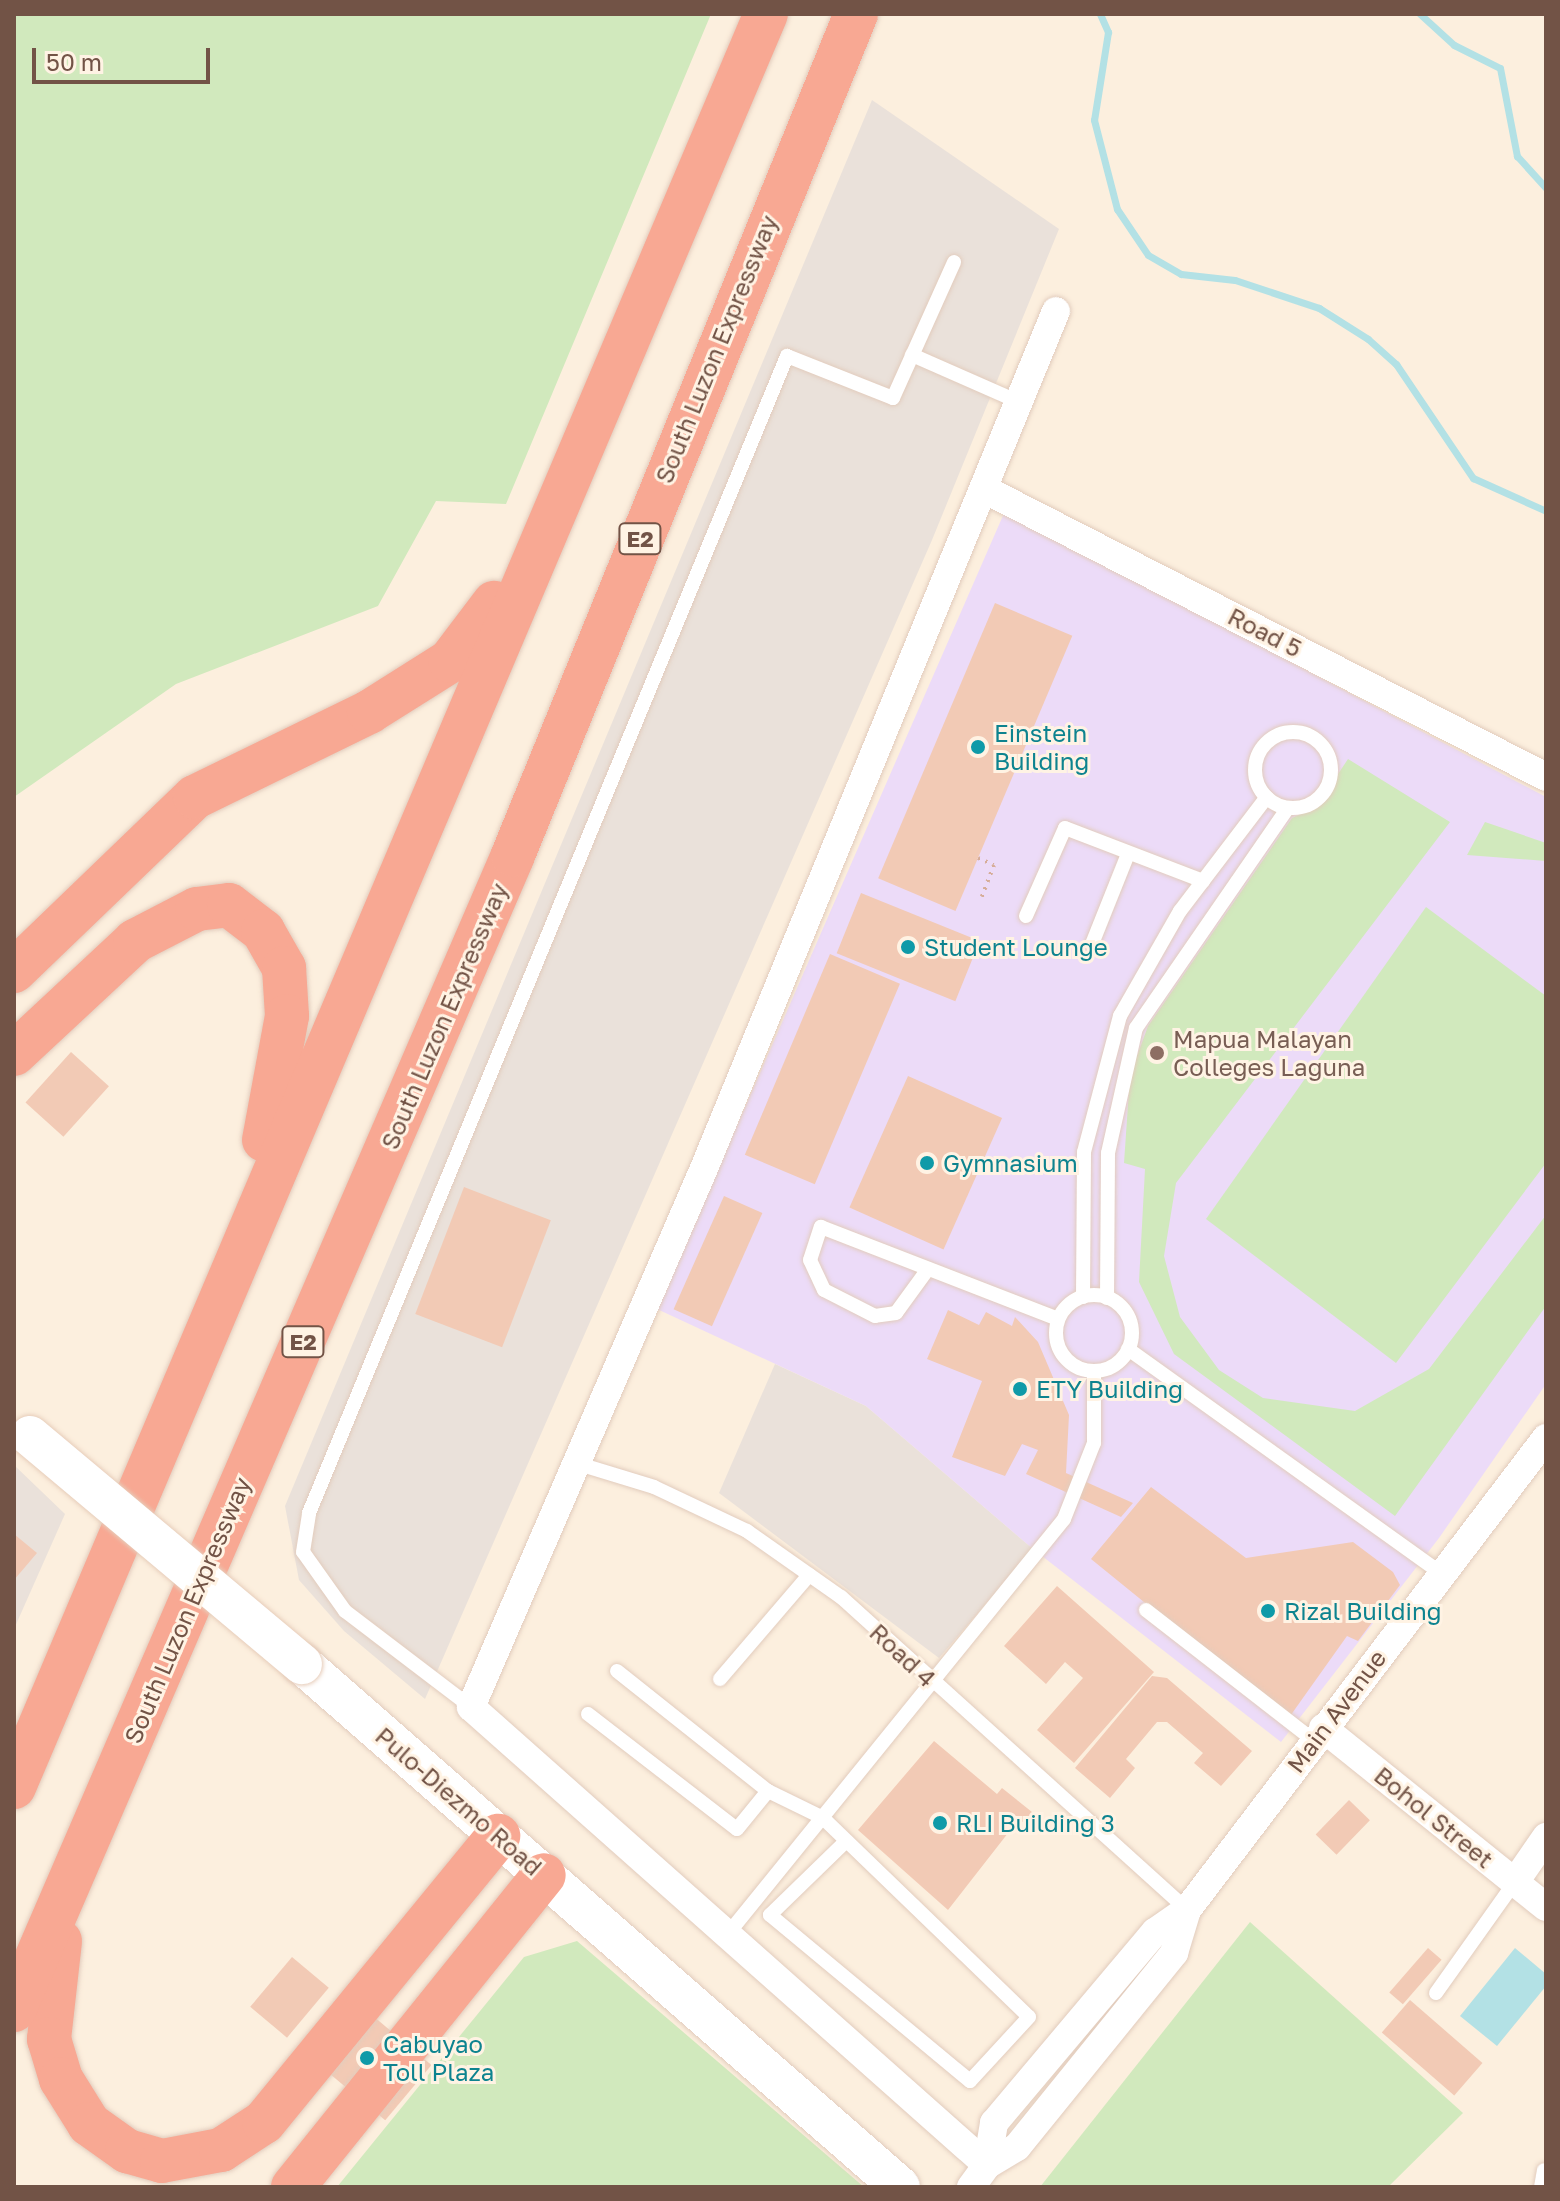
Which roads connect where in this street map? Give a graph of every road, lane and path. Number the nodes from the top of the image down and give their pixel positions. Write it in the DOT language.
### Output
graph roads {
  1 [pos="766,14"];
  2 [pos="856,14"];
  3 [pos="954,262"];
  4 [pos="1056,311"];
  5 [pos="912,355"];
  6 [pos="1019,402"];
  7 [pos="984,489"];
  8 [pos="544,528"];
  9 [pos="1546,777"];
  10 [pos="1267,797"];
  11 [pos="1288,808"];
  12 [pos="1128,854"];
  13 [pos="978,858"];
  14 [pos="1203,881"];
  15 [pos="982,897"];
  16 [pos="1026,916"];
  17 [pos="1092,944"];
  18 [pos="14,971"];
  19 [pos="14,1054"];
  20 [pos="233,1267"];
  21 [pos="928,1269"];
  22 [pos="1083,1297"];
  23 [pos="1107,1298"];
  24 [pos="1058,1319"];
  25 [pos="1128,1349"];
  26 [pos="1094,1371"];
  27 [pos="22,1429"];
  28 [pos="1546,1438"];
  29 [pos="579,1464"];
  30 [pos="1441,1573"];
  31 [pos="809,1575"];
  32 [pos="1146,1610"];
  33 [pos="617,1671"];
  34 [pos="720,1679"];
  35 [pos="932,1682"];
  36 [pos="471,1707"];
  37 [pos="588,1714"];
  38 [pos="1318,1734"];
  39 [pos="14,1787"];
  40 [pos="768,1791"];
  41 [pos="823,1818"];
  42 [pos="92,1829"];
  43 [pos="498,1836"];
  44 [pos="1546,1837"];
  45 [pos="844,1843"];
  46 [pos="544,1875"];
  47 [pos="1515,1882"];
  48 [pos="1546,1907"];
  49 [pos="1187,1910"];
  50 [pos="727,1935"];
  51 [pos="1436,1993"];
  52 [pos="14,2010"];
  53 [pos="1544,2170"];
  54 [pos="979,2176"];
  55 [pos="293,2187"];
  56 [pos="900,2187"];
  57 [pos="1541,2187"];
  1 -- 8 [label="highway"];
  2 -- 42 [label="highway, South Luzon Expressway / E2"];
  3 -- 5 [label="lane"];
  4 -- 6 [label="street"];
  5 -- 6 [label="lane"];
  5 -- 36 [label="lane"];
  6 -- 7 [label="street"];
  7 -- 9 [label="street, Road 5"];
  7 -- 29 [label="street"];
  8 -- 18 [label="highway"];
  8 -- 20 [label="highway"];
  10 -- 11 [label="lane"];
  10 -- 11 [label="lane"];
  10 -- 14 [label="lane"];
  11 -- 23 [label="lane"];
  12 -- 14 [label="lane"];
  12 -- 16 [label="lane"];
  12 -- 17 [label="lane"];
  13 -- 15 [label="path"];
  14 -- 22 [label="lane"];
  19 -- 20 [label="highway"];
  20 -- 39 [label="highway"];
  21 -- 21 [label="lane"];
  21 -- 24 [label="lane"];
  22 -- 23 [label="lane"];
  22 -- 24 [label="lane"];
  23 -- 25 [label="lane"];
  24 -- 26 [label="lane"];
  25 -- 26 [label="lane"];
  25 -- 30 [label="lane"];
  26 -- 35 [label="lane"];
  27 -- 43 [label="main road, Pulo-Diezmo Road, bridge"];
  28 -- 30 [label="street, Main Avenue"];
  29 -- 31 [label="lane, Road 4"];
  29 -- 36 [label="street"];
  30 -- 38 [label="street, Main Avenue"];
  31 -- 34 [label="lane"];
  31 -- 35 [label="lane, Road 4"];
  32 -- 38 [label="lane"];
  33 -- 40 [label="lane"];
  35 -- 41 [label="lane"];
  35 -- 49 [label="lane, Road 4"];
  36 -- 50 [label="street"];
  37 -- 40 [label="lane"];
  38 -- 47 [label="street, Bohol Street"];
  38 -- 49 [label="street, Main Avenue"];
  40 -- 41 [label="lane"];
  41 -- 45 [label="lane"];
  41 -- 50 [label="lane"];
  42 -- 43 [label="highway"];
  42 -- 52 [label="highway, South Luzon Expressway / E2"];
  43 -- 46 [label="main road, Pulo-Diezmo Road"];
  44 -- 47 [label="street"];
  45 -- 45 [label="lane"];
  46 -- 55 [label="highway"];
  46 -- 56 [label="main road, Pulo-Diezmo Road"];
  47 -- 48 [label="street, Bohol Street"];
  47 -- 51 [label="lane"];
  49 -- 54 [label="street, Main Avenue"];
  50 -- 54 [label="street"];
  53 -- 57 [label="lane"];
}
